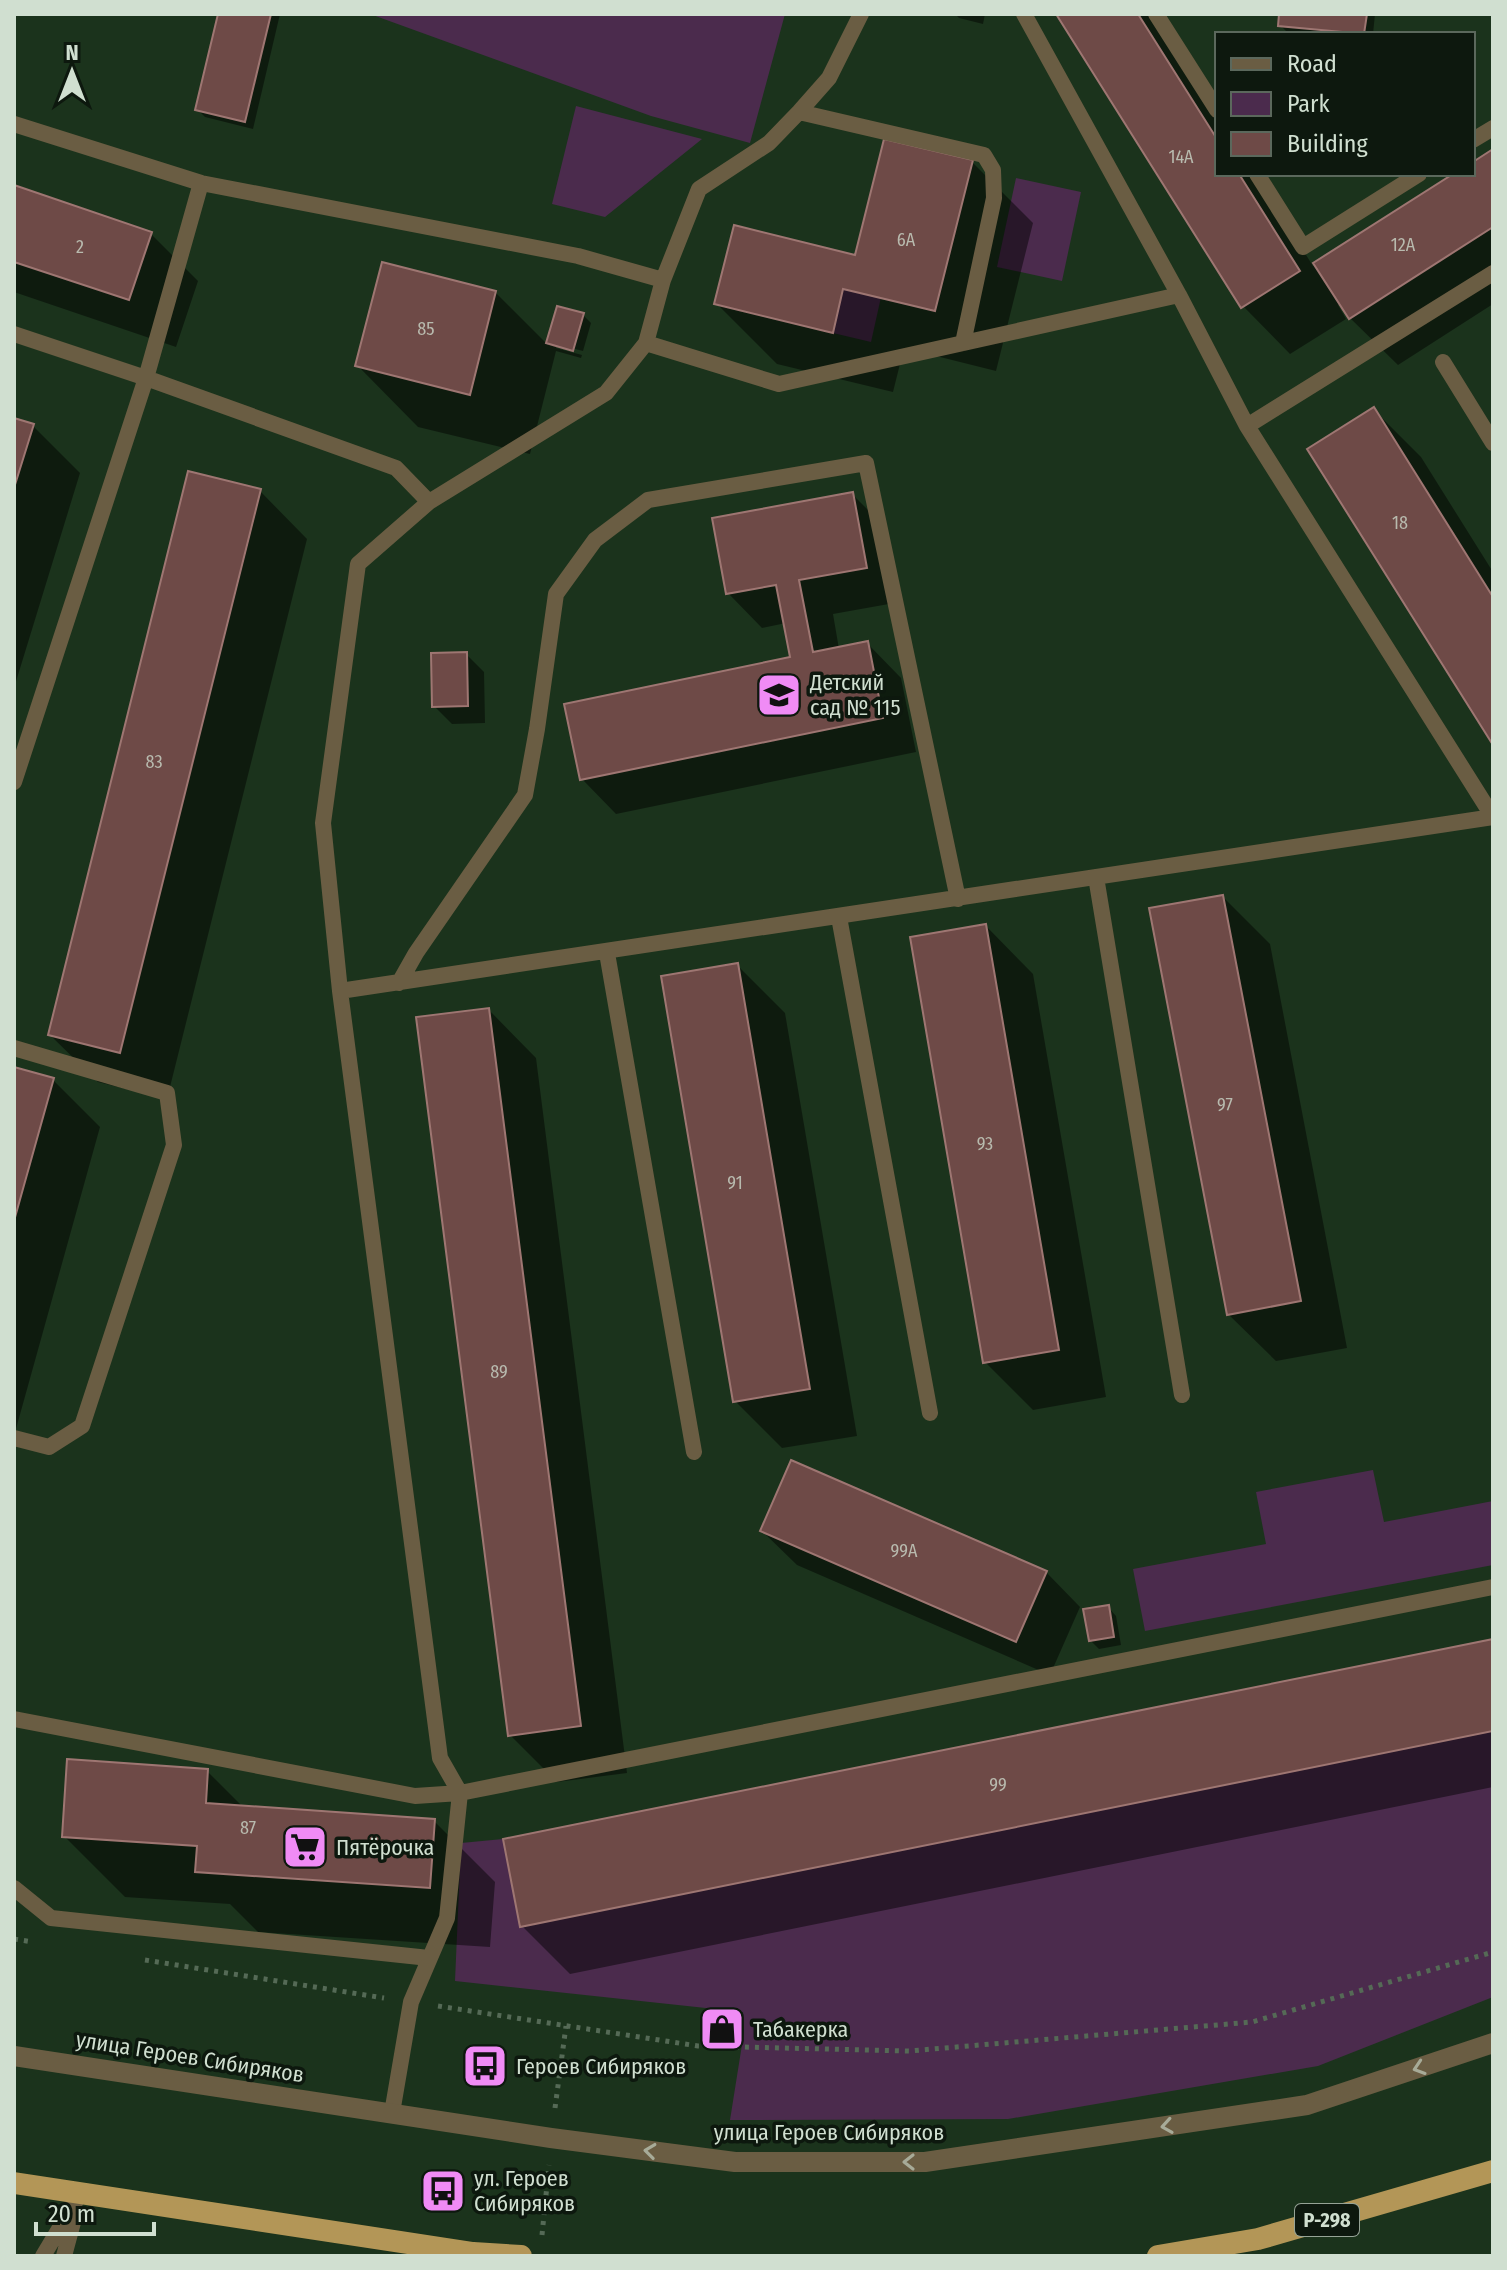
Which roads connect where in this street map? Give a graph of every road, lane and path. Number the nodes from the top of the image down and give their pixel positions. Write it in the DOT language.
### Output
graph roads {
  1 [pos="861,14"];
  2 [pos="1024,14"];
  3 [pos="1156,14"];
  4 [pos="1215,107"];
  5 [pos="799,112"];
  6 [pos="14,124"];
  7 [pos="1493,128"];
  8 [pos="1475,139"];
  9 [pos="1258,176"];
  10 [pos="1416,176"];
  11 [pos="201,183"];
  12 [pos="1493,273"];
  13 [pos="663,280"];
  14 [pos="1179,295"];
  15 [pos="14,334"];
  16 [pos="646,343"];
  17 [pos="963,343"];
  18 [pos="1443,362"];
  19 [pos="146,378"];
  20 [pos="1247,426"];
  21 [pos="1493,443"];
  22 [pos="429,502"];
  23 [pos="14,782"];
  24 [pos="1493,817"];
  25 [pos="1096,877"];
  26 [pos="958,899"];
  27 [pos="839,917"];
  28 [pos="607,953"];
  29 [pos="399,983"];
  30 [pos="340,991"];
  31 [pos="14,1048"];
  32 [pos="1182,1395"];
  33 [pos="930,1413"];
  34 [pos="14,1438"];
  35 [pos="694,1452"];
  36 [pos="1493,1587"];
  37 [pos="14,1719"];
  38 [pos="460,1793"];
  39 [pos="14,1888"];
  40 [pos="14,1939"];
  41 [pos="45,1944"];
  42 [pos="1493,1952"];
  43 [pos="136,1958"];
  44 [pos="429,1958"];
  45 [pos="411,2002"];
  46 [pos="1493,2043"];
  47 [pos="14,2056"];
  48 [pos="392,2113"];
  49 [pos="1493,2171"];
  50 [pos="14,2183"];
  51 [pos="80,2194"];
  52 [pos="43,2256"];
  53 [pos="64,2256"];
  54 [pos="521,2256"];
  55 [pos="1158,2256"];
  1 -- 5 [label="lane"];
  2 -- 14 [label="lane"];
  3 -- 4 [label="lane"];
  5 -- 13 [label="lane"];
  5 -- 17 [label="lane"];
  6 -- 11 [label="lane"];
  7 -- 8 [label="lane"];
  9 -- 10 [label="lane"];
  11 -- 13 [label="lane"];
  11 -- 19 [label="lane"];
  12 -- 20 [label="lane"];
  13 -- 16 [label="lane"];
  14 -- 17 [label="lane"];
  14 -- 20 [label="lane"];
  15 -- 19 [label="lane"];
  16 -- 17 [label="lane"];
  16 -- 22 [label="lane"];
  18 -- 21 [label="lane"];
  19 -- 22 [label="lane"];
  19 -- 23 [label="lane"];
  20 -- 24 [label="lane"];
  22 -- 30 [label="lane"];
  24 -- 25 [label="lane"];
  25 -- 26 [label="lane"];
  25 -- 32 [label="lane"];
  26 -- 27 [label="lane"];
  26 -- 29 [label="lane"];
  27 -- 28 [label="lane"];
  27 -- 33 [label="lane"];
  28 -- 29 [label="lane"];
  28 -- 35 [label="lane"];
  29 -- 30 [label="lane"];
  30 -- 38 [label="lane"];
  31 -- 34 [label="lane"];
  36 -- 38 [label="lane"];
  37 -- 38 [label="lane"];
  38 -- 44 [label="lane"];
  39 -- 44 [label="lane"];
  40 -- 41 [label="path"];
  42 -- 45 [label="path"];
  43 -- 45 [label="path"];
  44 -- 45 [label="lane"];
  45 -- 48 [label="lane"];
  46 -- 48 [label="street, улица Героев Сибиряков, one-way"];
  47 -- 48 [label="street, улица Героев Сибиряков"];
  49 -- 55 [label="highway, Р-298"];
  50 -- 51 [label="highway"];
  51 -- 52 [label="lane"];
  51 -- 53 [label="lane"];
  51 -- 54 [label="highway"];
}
